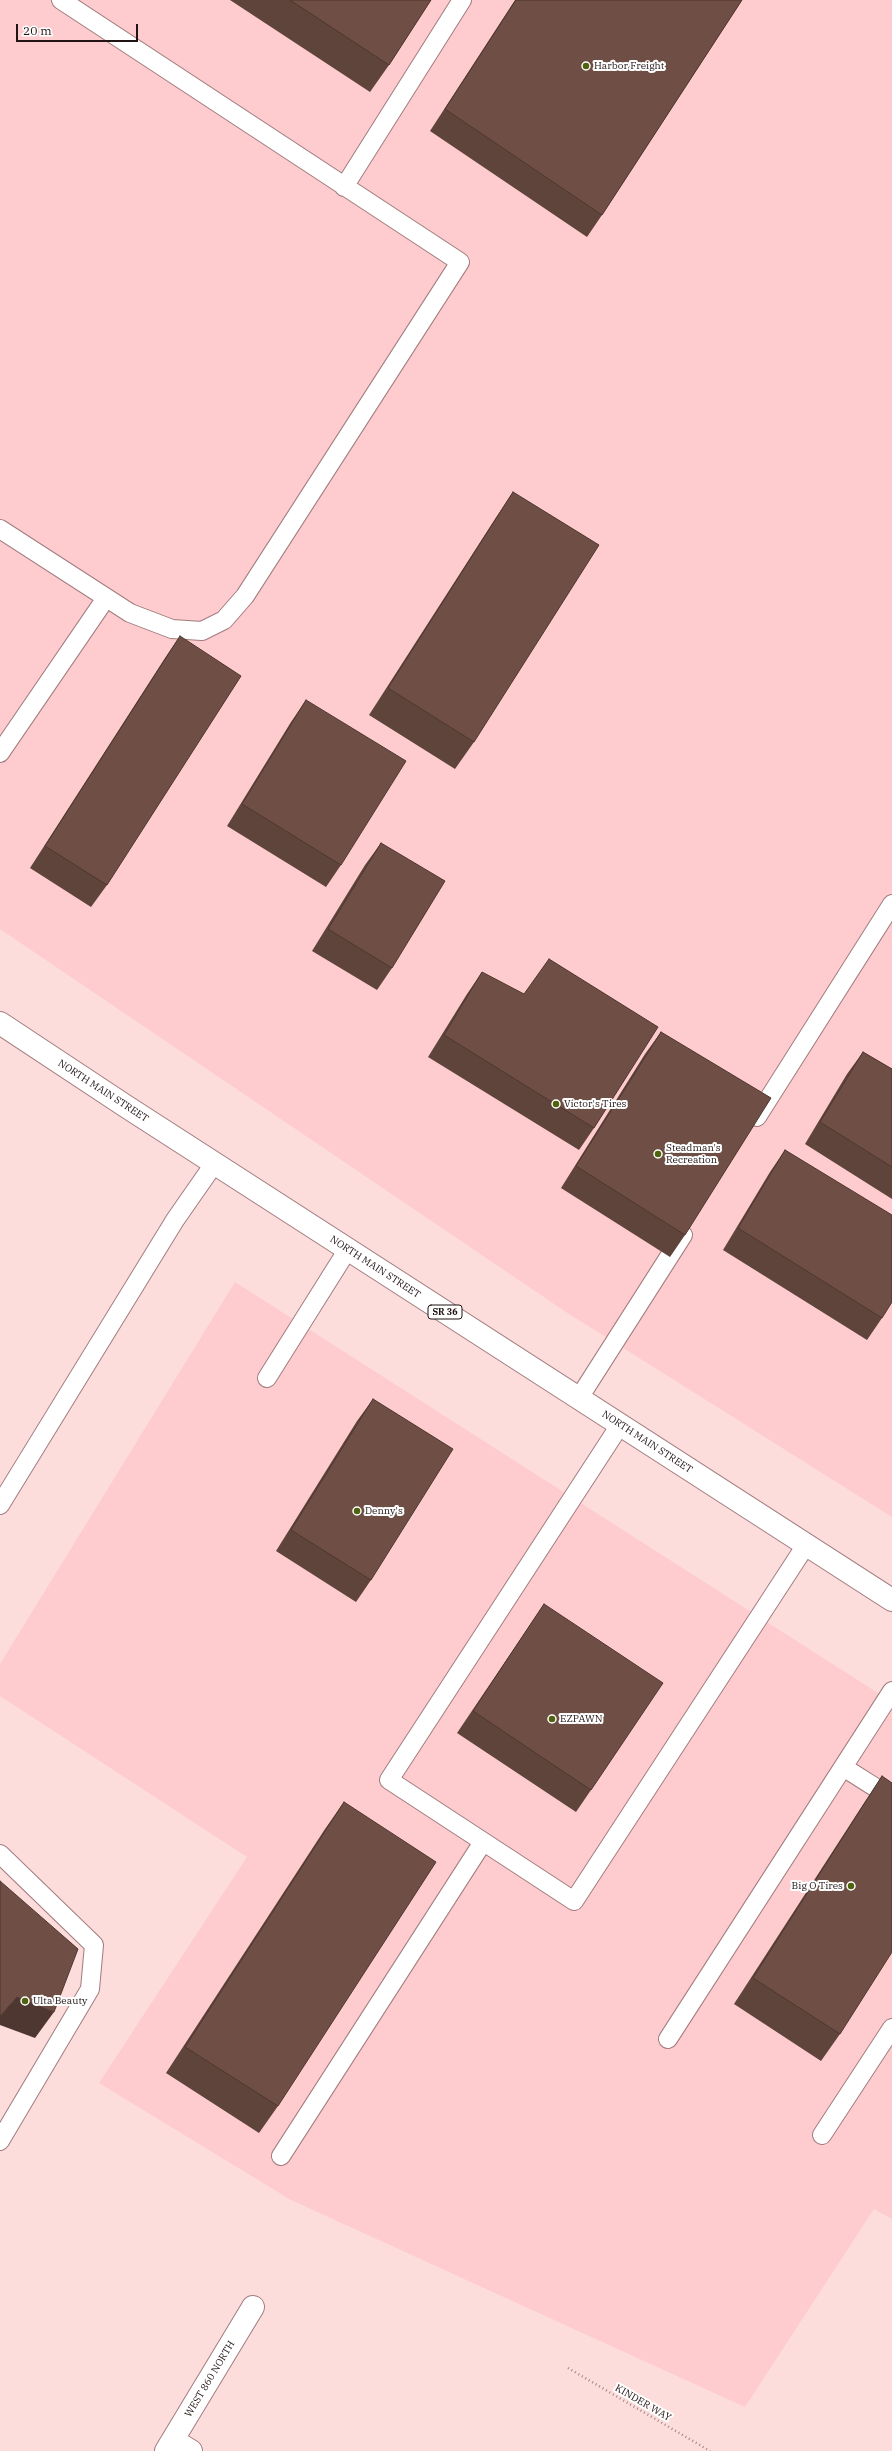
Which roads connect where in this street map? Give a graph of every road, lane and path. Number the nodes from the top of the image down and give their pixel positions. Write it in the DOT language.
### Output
graph roads {
  1 [pos="61,0"];
  2 [pos="462,0"];
  3 [pos="344,187"];
  4 [pos="0,529"];
  5 [pos="106,598"];
  6 [pos="0,752"];
  7 [pos="892,904"];
  8 [pos="0,1023"];
  9 [pos="748,1133"];
  10 [pos="214,1164"];
  11 [pos="694,1218"];
  12 [pos="348,1250"];
  13 [pos="267,1378"];
  14 [pos="579,1398"];
  15 [pos="620,1425"];
  16 [pos="0,1504"];
  17 [pos="806,1545"];
  18 [pos="892,1600"];
  19 [pos="892,1691"];
  20 [pos="843,1767"];
  21 [pos="892,1798"];
  22 [pos="483,1842"];
  23 [pos="0,1854"];
  24 [pos="892,2028"];
  25 [pos="668,2039"];
  26 [pos="822,2135"];
  27 [pos="0,2141"];
  28 [pos="280,2156"];
  29 [pos="253,2307"];
  30 [pos="568,2368"];
  31 [pos="177,2447"];
  32 [pos="710,2451"];
  1 -- 3 [label="lane"];
  2 -- 3 [label="lane"];
  3 -- 5 [label="lane"];
  4 -- 5 [label="lane"];
  5 -- 6 [label="lane"];
  7 -- 9 [label="lane"];
  8 -- 10 [label="main road, NORTH MAIN STREET / SR 36"];
  10 -- 12 [label="main road, NORTH MAIN STREET / SR 36"];
  10 -- 16 [label="lane"];
  11 -- 14 [label="lane"];
  12 -- 13 [label="lane"];
  12 -- 14 [label="main road, NORTH MAIN STREET / SR 36"];
  14 -- 15 [label="main road, NORTH MAIN STREET / SR 36"];
  15 -- 17 [label="main road, NORTH MAIN STREET / SR 36"];
  15 -- 22 [label="lane"];
  17 -- 18 [label="main road, NORTH MAIN STREET / SR 36"];
  17 -- 22 [label="lane"];
  19 -- 20 [label="lane"];
  20 -- 21 [label="lane"];
  20 -- 25 [label="lane"];
  22 -- 28 [label="lane"];
  23 -- 27 [label="lane"];
  24 -- 26 [label="lane"];
  29 -- 31 [label="main road, WEST 860 NORTH"];
  30 -- 32 [label="path, KINDER WAY"];
}
